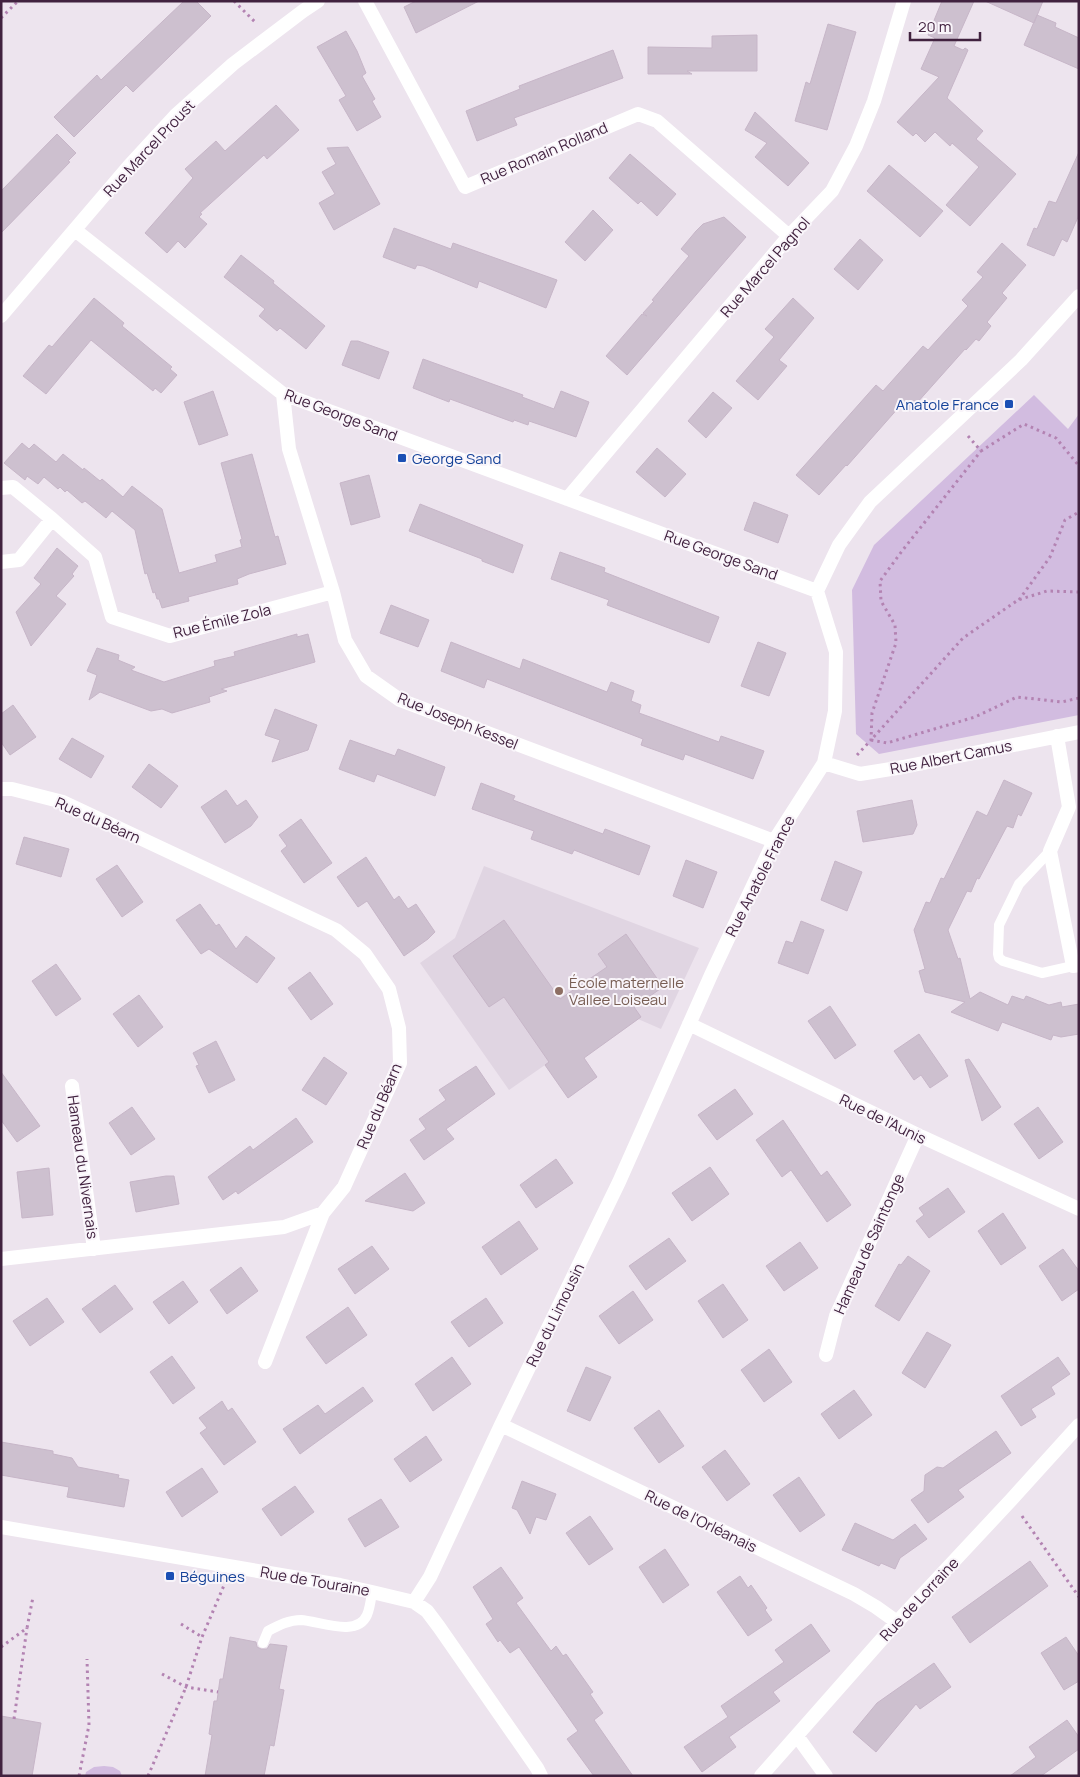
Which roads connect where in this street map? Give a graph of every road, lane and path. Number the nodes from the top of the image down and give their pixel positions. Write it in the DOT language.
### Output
graph roads {
  1 [pos="18,1"];
  2 [pos="234,1"];
  3 [pos="318,1"];
  4 [pos="364,1"];
  5 [pos="904,1"];
  6 [pos="1,18"];
  7 [pos="269,36"];
  8 [pos="75,230"];
  9 [pos="789,236"];
  10 [pos="1079,296"];
  11 [pos="1,316"];
  12 [pos="283,394"];
  13 [pos="956,422"];
  14 [pos="981,451"];
  15 [pos="1079,466"];
  16 [pos="1,488"];
  17 [pos="567,499"];
  18 [pos="1079,512"];
  19 [pos="52,520"];
  20 [pos="1,562"];
  21 [pos="817,591"];
  22 [pos="332,592"];
  23 [pos="1079,592"];
  24 [pos="1018,600"];
  25 [pos="1079,698"];
  26 [pos="1079,732"];
  27 [pos="1057,736"];
  28 [pos="871,740"];
  29 [pos="824,763"];
  30 [pos="843,770"];
  31 [pos="1,789"];
  32 [pos="774,841"];
  33 [pos="1050,851"];
  34 [pos="1076,966"];
  35 [pos="689,1024"];
  36 [pos="72,1086"];
  37 [pos="918,1136"];
  38 [pos="1079,1210"];
  39 [pos="323,1213"];
  40 [pos="94,1248"];
  41 [pos="1,1259"];
  42 [pos="826,1355"];
  43 [pos="265,1362"];
  44 [pos="501,1425"];
  45 [pos="1079,1425"];
  46 [pos="1011,1500"];
  47 [pos="1,1527"];
  48 [pos="232,1567"];
  49 [pos="372,1592"];
  50 [pos="33,1597"];
  51 [pos="1079,1598"];
  52 [pos="414,1602"];
  53 [pos="897,1622"];
  54 [pos="180,1624"];
  55 [pos="26,1628"];
  56 [pos="202,1637"];
  57 [pos="263,1643"];
  58 [pos="1,1647"];
  59 [pos="87,1659"];
  60 [pos="162,1674"];
  61 [pos="186,1687"];
  62 [pos="218,1692"];
  63 [pos="14,1719"];
  64 [pos="798,1736"];
  65 [pos="79,1776"];
  66 [pos="148,1776"];
  67 [pos="541,1776"];
  68 [pos="761,1776"];
  69 [pos="826,1776"];
  1 -- 6 [label="path"];
  2 -- 7 [label="path"];
  3 -- 7 [label="street, Rue Marcel Proust"];
  4 -- 9 [label="street, Rue Romain Rolland"];
  5 -- 9 [label="street, Rue Marcel Pagnol"];
  7 -- 8 [label="street, Rue Marcel Proust"];
  8 -- 11 [label="street, Rue Marcel Proust"];
  8 -- 12 [label="street, Rue George Sand"];
  9 -- 17 [label="street, Rue Marcel Pagnol"];
  10 -- 13 [label="street"];
  12 -- 17 [label="street, Rue George Sand"];
  12 -- 22 [label="street, Rue Joseph Kessel"];
  13 -- 14 [label="path"];
  13 -- 21 [label="street"];
  14 -- 15 [label="path"];
  14 -- 28 [label="path"];
  16 -- 19 [label="street, Rue Émile Zola"];
  17 -- 21 [label="street, Rue George Sand"];
  18 -- 24 [label="path"];
  19 -- 20 [label="street"];
  19 -- 22 [label="street, Rue Émile Zola"];
  21 -- 29 [label="street, Rue Anatole France"];
  22 -- 32 [label="street, Rue Joseph Kessel"];
  23 -- 24 [label="path"];
  24 -- 28 [label="path"];
  25 -- 28 [label="path"];
  26 -- 27 [label="street, Rue Albert Camus"];
  27 -- 30 [label="street, Rue Albert Camus"];
  27 -- 33 [label="street"];
  28 -- 30 [label="path"];
  29 -- 30 [label="street, Rue Albert Camus"];
  29 -- 32 [label="street, Rue Anatole France"];
  31 -- 39 [label="street, Rue du Béarn"];
  32 -- 35 [label="street, Rue Anatole France"];
  33 -- 34 [label="street"];
  33 -- 34 [label="lane"];
  35 -- 37 [label="street, Rue de l'Aunis"];
  35 -- 44 [label="street, Rue du Limousin"];
  36 -- 40 [label="street, Hameau du Nivernais"];
  37 -- 38 [label="street, Rue de l'Aunis"];
  37 -- 42 [label="street, Hameau de Saintonge"];
  39 -- 40 [label="street"];
  39 -- 43 [label="street"];
  40 -- 41 [label="street"];
  44 -- 52 [label="street, Rue du Limousin"];
  44 -- 53 [label="street, Rue de l'Orléanais"];
  45 -- 46 [label="street, Rue de Lorraine"];
  46 -- 51 [label="path"];
  46 -- 53 [label="street, Rue de Lorraine"];
  47 -- 48 [label="street, Rue de Touraine"];
  48 -- 49 [label="street, Rue de Touraine"];
  48 -- 56 [label="path"];
  49 -- 52 [label="street, Rue de Touraine"];
  49 -- 57 [label="lane"];
  50 -- 55 [label="path"];
  52 -- 67 [label="street, Rue de Touraine"];
  53 -- 64 [label="street, Rue de Lorraine"];
  54 -- 56 [label="path"];
  55 -- 58 [label="path"];
  55 -- 63 [label="path"];
  56 -- 61 [label="path"];
  59 -- 65 [label="path"];
  60 -- 61 [label="path"];
  61 -- 62 [label="path"];
  61 -- 66 [label="path"];
  64 -- 68 [label="street, Rue de Lorraine"];
  64 -- 69 [label="street"];
}
